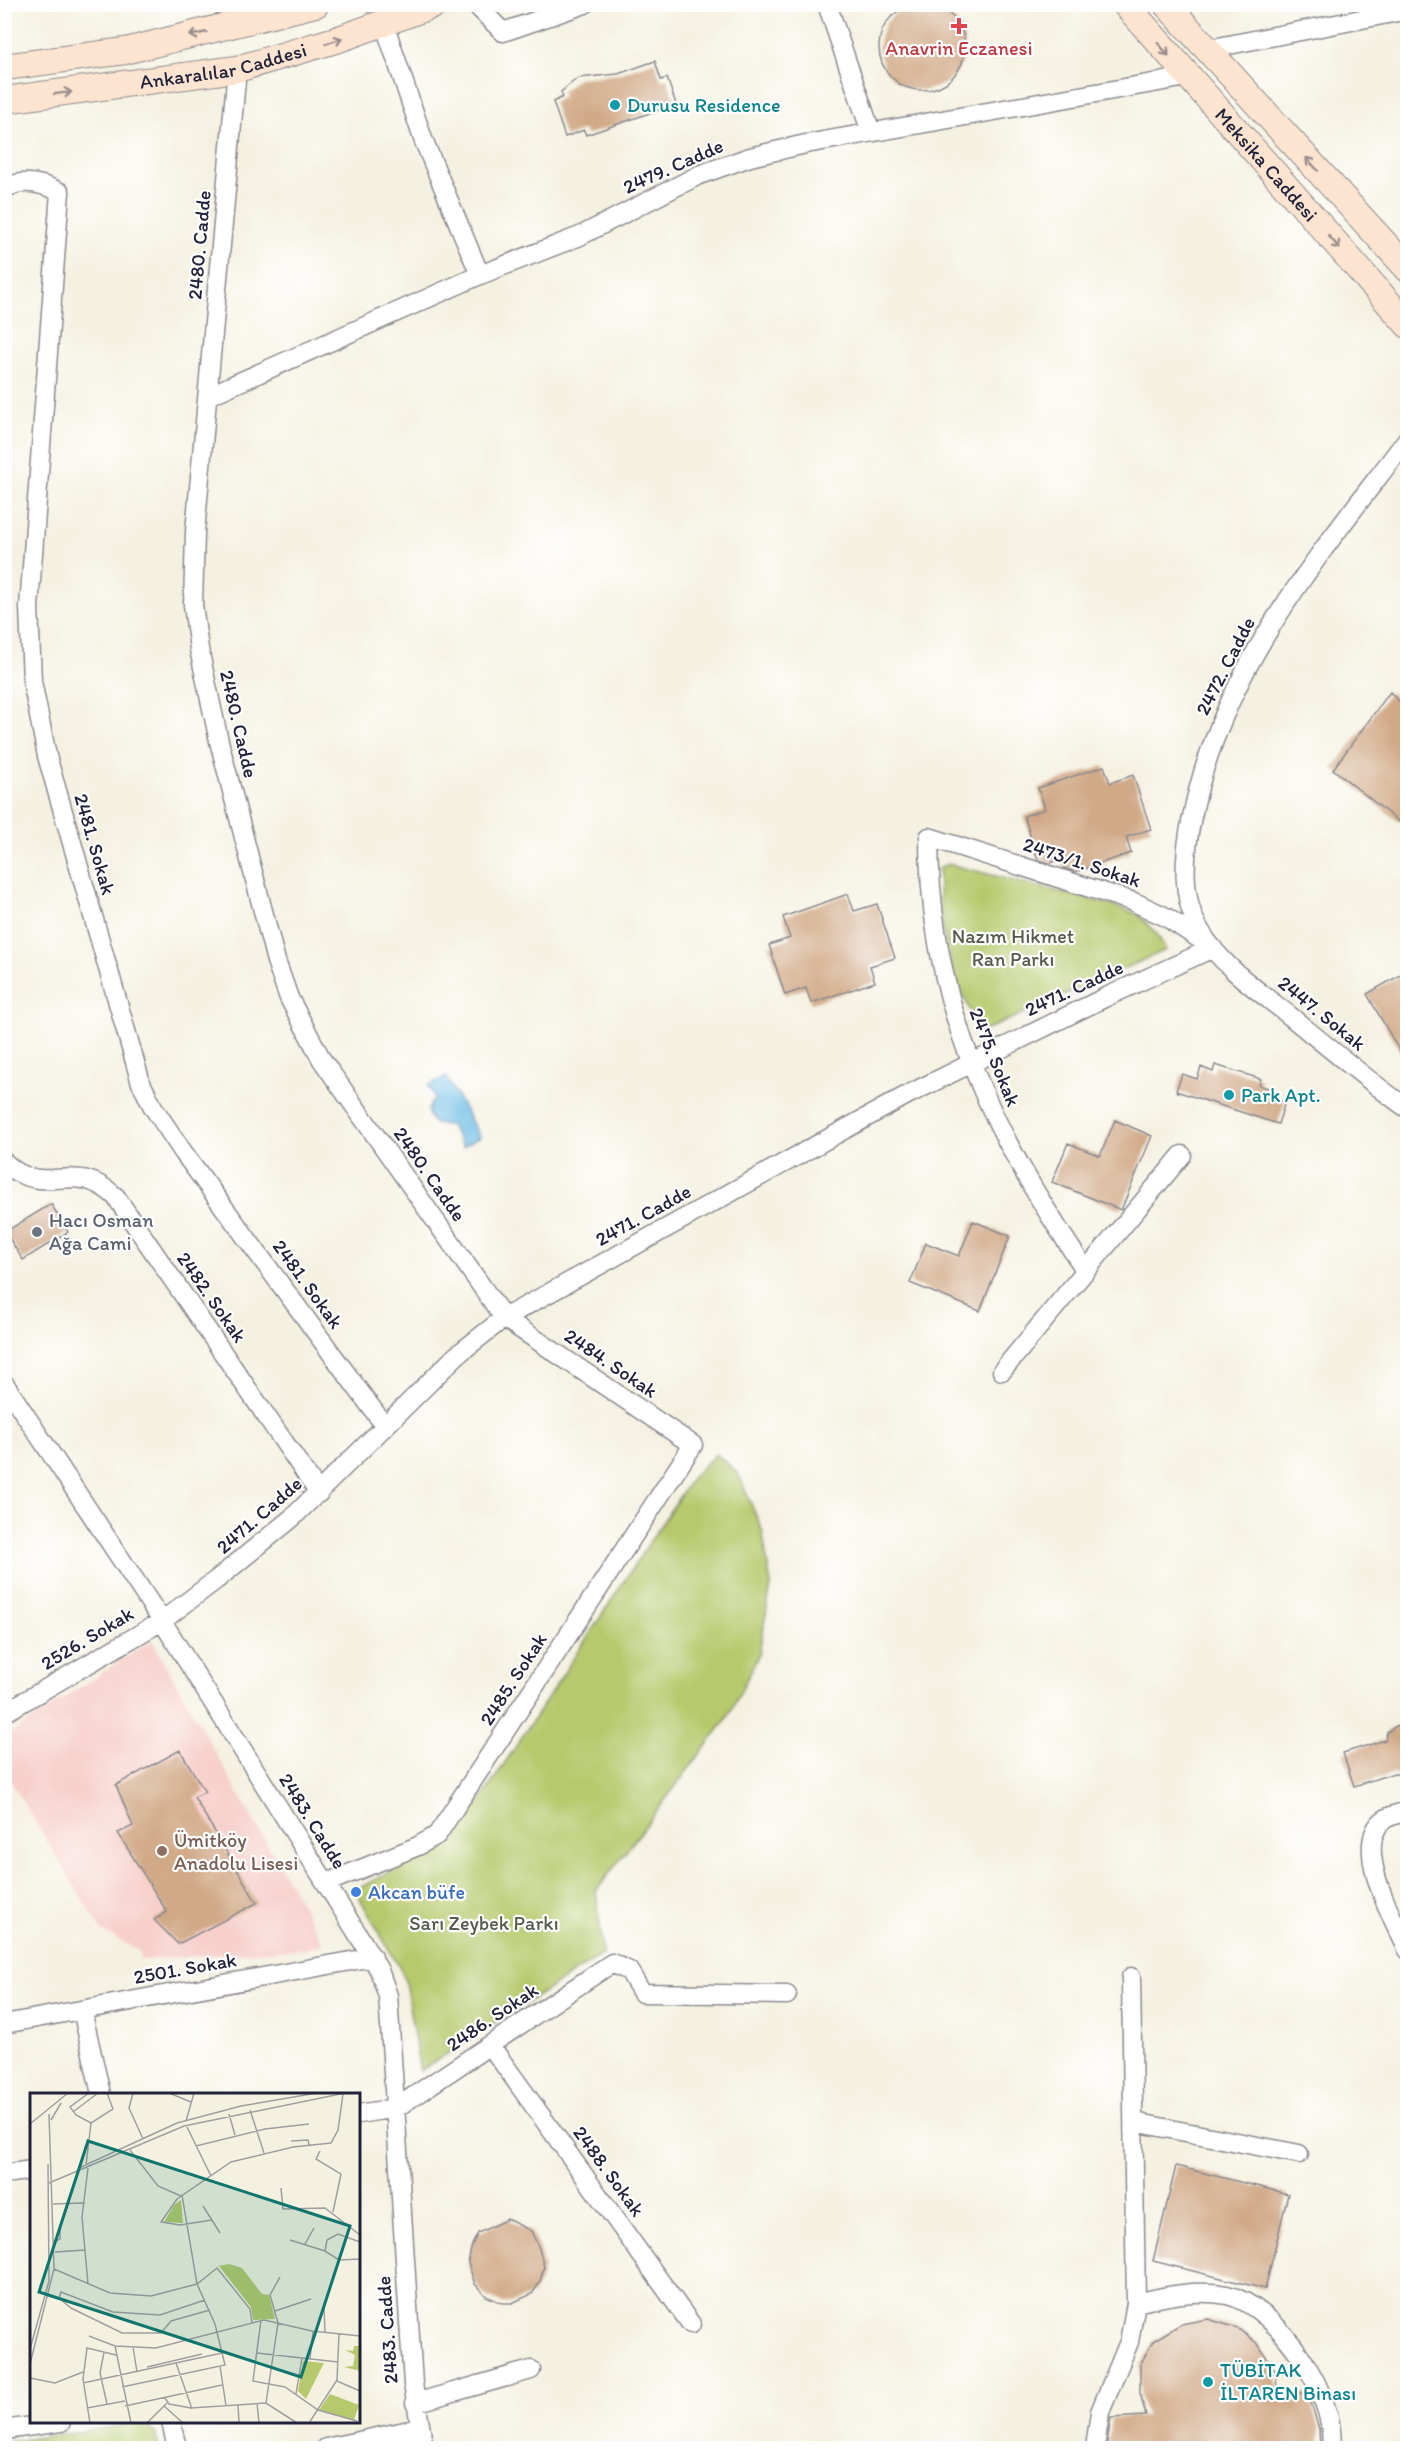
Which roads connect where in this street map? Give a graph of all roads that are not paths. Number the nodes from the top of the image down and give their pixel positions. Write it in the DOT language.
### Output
graph roads {
  1 [pos="316,4"];
  2 [pos="436,4"];
  3 [pos="475,4"];
  4 [pos="585,4"];
  5 [pos="827,4"];
  6 [pos="1125,4"];
  7 [pos="1166,4"];
  8 [pos="1407,10"];
  9 [pos="384,23"];
  10 [pos="237,26"];
  11 [pos="1208,49"];
  12 [pos="4,67"];
  13 [pos="237,69"];
  14 [pos="1187,77"];
  15 [pos="4,100"];
  16 [pos="872,132"];
  17 [pos="4,190"];
  18 [pos="1407,269"];
  19 [pos="480,275"];
  20 [pos="1407,326"];
  21 [pos="208,396"];
  22 [pos="1407,438"];
  23 [pos="929,837"];
  24 [pos="1213,948"];
  25 [pos="971,1062"];
  26 [pos="1407,1109"];
  27 [pos="1182,1155"];
  28 [pos="4,1162"];
  29 [pos="1086,1270"];
  30 [pos="504,1318"];
  31 [pos="1002,1371"];
  32 [pos="4,1383"];
  33 [pos="385,1426"];
  34 [pos="693,1445"];
  35 [pos="319,1492"];
  36 [pos="162,1621"];
  37 [pos="4,1713"];
  38 [pos="1407,1811"];
  39 [pos="326,1883"];
  40 [pos="1407,1950"];
  41 [pos="373,1958"];
  42 [pos="1131,1977"];
  43 [pos="787,1995"];
  44 [pos="82,2010"];
  45 [pos="4,2024"];
  46 [pos="490,2045"];
  47 [pos="101,2093"];
  48 [pos="396,2108"];
  49 [pos="360,2114"];
  50 [pos="1134,2121"];
  51 [pos="1299,2154"];
  52 [pos="30,2170"];
  53 [pos="4,2174"];
  54 [pos="1136,2303"];
  55 [pos="691,2324"];
  56 [pos="531,2370"];
  57 [pos="415,2403"];
  58 [pos="48,2423"];
  59 [pos="171,2423"];
  60 [pos="419,2428"];
  61 [pos="4,2430"];
  62 [pos="177,2448"];
  63 [pos="327,2448"];
  64 [pos="424,2448"];
  65 [pos="1095,2448"];
  66 [pos="1331,2448"];
  1 -- 10 [label="main road, Ankaralılar Caddesi"];
  2 -- 9 [label="main road, Ankaralılar Caddesi"];
  3 -- 4 [label="street"];
  5 -- 16 [label="street"];
  6 -- 14 [label="main road, Meksika Caddesi, one-way"];
  7 -- 11 [label="main road, Meksika Caddesi"];
  8 -- 11 [label="street"];
  13 -- 9 [label="main road, Ankaralılar Caddesi, one-way"];
  9 -- 19 [label="street"];
  10 -- 12 [label="main road, Ankaralılar Caddesi, one-way"];
  10 -- 13 [label="main road"];
  18 -- 11 [label="main road, Meksika Caddesi, one-way"];
  15 -- 13 [label="main road, Ankaralılar Caddesi, one-way"];
  13 -- 21 [label="street, 2480. Cadde"];
  14 -- 16 [label="street, 2479. Cadde"];
  14 -- 20 [label="main road, Meksika Caddesi, one-way"];
  16 -- 19 [label="street, 2479. Cadde"];
  17 -- 33 [label="street, 2481. Sokak"];
  19 -- 21 [label="street, 2479. Cadde"];
  21 -- 30 [label="street, 2480. Cadde"];
  22 -- 24 [label="street, 2472. Cadde"];
  23 -- 24 [label="street, 2473/1. Sokak"];
  23 -- 25 [label="street, 2475. Sokak"];
  24 -- 25 [label="street, 2471. Cadde"];
  24 -- 26 [label="street, 2447. Sokak"];
  25 -- 29 [label="street, 2475. Sokak"];
  25 -- 30 [label="street, 2471. Cadde"];
  27 -- 29 [label="street"];
  28 -- 35 [label="street, 2482. Sokak"];
  29 -- 31 [label="street"];
  30 -- 33 [label="street, 2471. Cadde"];
  30 -- 34 [label="street, 2484. Sokak"];
  32 -- 36 [label="street, 2483. Cadde"];
  33 -- 35 [label="street, 2471. Cadde"];
  34 -- 39 [label="street, 2485. Sokak"];
  35 -- 36 [label="street, 2471. Cadde"];
  36 -- 37 [label="street, 2526. Sokak"];
  36 -- 39 [label="street, 2483. Cadde"];
  38 -- 40 [label="street"];
  39 -- 41 [label="street, 2483. Cadde"];
  41 -- 44 [label="street, 2501. Sokak"];
  41 -- 48 [label="street, 2483. Cadde"];
  42 -- 50 [label="street"];
  43 -- 46 [label="street, 2486. Sokak"];
  44 -- 45 [label="street, 2501. Sokak"];
  44 -- 47 [label="street"];
  46 -- 48 [label="street, 2486. Sokak"];
  46 -- 55 [label="street, 2488. Sokak"];
  48 -- 49 [label="street"];
  48 -- 57 [label="street, 2483. Cadde"];
  50 -- 51 [label="street"];
  50 -- 54 [label="street"];
  52 -- 53 [label="street"];
  54 -- 65 [label="street"];
  54 -- 66 [label="street"];
  56 -- 57 [label="street"];
  57 -- 60 [label="street, 2483. Cadde"];
  58 -- 61 [label="street"];
  59 -- 62 [label="street"];
  60 -- 63 [label="street"];
  60 -- 64 [label="street, 2483. Cadde"];
}
